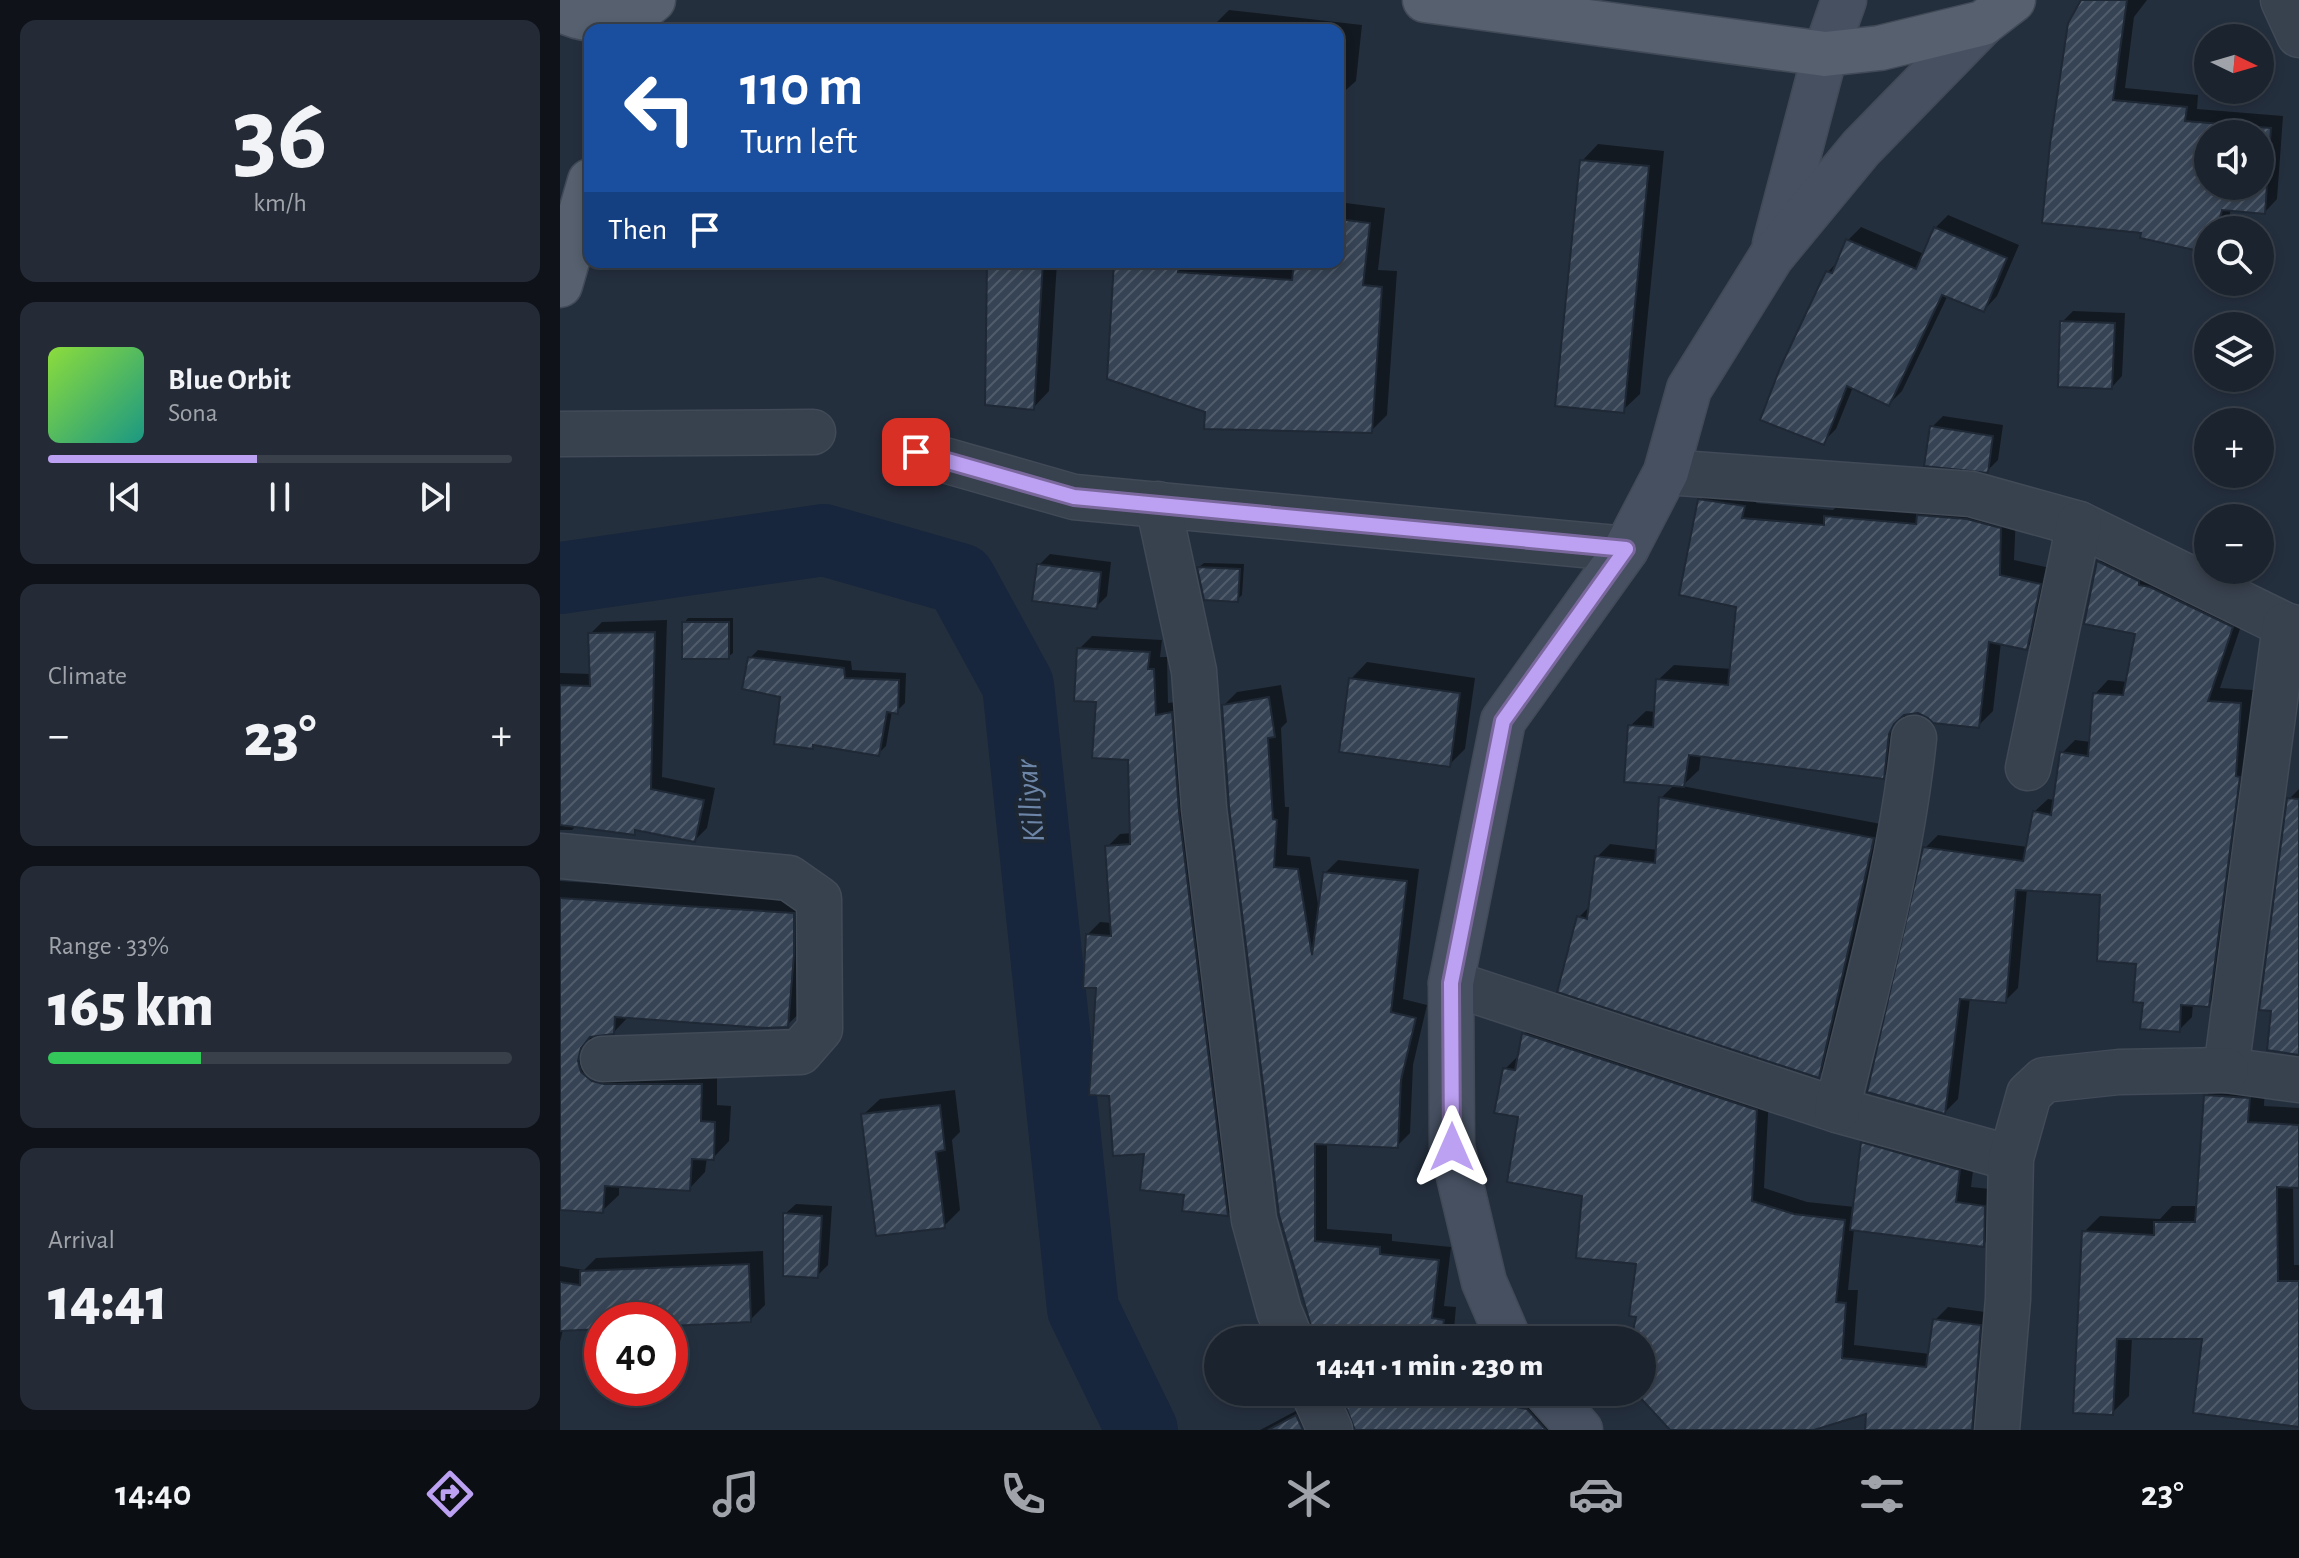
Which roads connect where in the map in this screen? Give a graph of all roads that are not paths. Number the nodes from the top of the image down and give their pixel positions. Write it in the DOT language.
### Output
graph roads {
  1 [pos="1425,0"];
  2 [pos="1844,0"];
  3 [pos="2283,0"];
  4 [pos="560,9"];
  5 [pos="1998,11"];
  6 [pos="646,13"];
  7 [pos="2299,35"];
  8 [pos="1825,54"];
  9 [pos="584,202"];
  10 [pos="1771,257"];
  11 [pos="560,285"];
  12 [pos="813,432"];
  13 [pos="560,434"];
  14 [pos="916,452"];
  15 [pos="1666,472"];
  16 [pos="1158,504"];
  17 [pos="2079,524"];
  18 [pos="1626,549"];
  19 [pos="2292,627"];
  20 [pos="1914,738"];
  21 [pos="2028,768"];
  22 [pos="560,856"];
  23 [pos="1451,983"];
  24 [pos="603,1059"];
  25 [pos="2226,1070"];
  26 [pos="2299,1080"];
  27 [pos="1837,1110"];
  28 [pos="2011,1158"];
  29 [pos="1285,1326"];
  30 [pos="1503,1326"];
  31 [pos="1319,1406"];
  32 [pos="1559,1406"];
  33 [pos="1330,1430"];
  34 [pos="1580,1430"];
  35 [pos="1997,1430"];
  1 -- 8 [label="main road"];
  2 -- 8 [label="street"];
  3 -- 7 [label="street"];
  4 -- 6 [label="main road"];
  5 -- 8 [label="main road"];
  5 -- 10 [label="street"];
  8 -- 10 [label="street"];
  9 -- 11 [label="main road"];
  10 -- 15 [label="street"];
  12 -- 13 [label="street"];
  14 -- 16 [label="street"];
  15 -- 17 [label="street"];
  15 -- 18 [label="street"];
  16 -- 18 [label="street"];
  16 -- 29 [label="street"];
  17 -- 19 [label="street"];
  17 -- 21 [label="street"];
  18 -- 23 [label="street"];
  19 -- 25 [label="street"];
  20 -- 27 [label="street"];
  22 -- 24 [label="street"];
  23 -- 27 [label="street"];
  23 -- 30 [label="street"];
  25 -- 26 [label="street"];
  25 -- 28 [label="street"];
  27 -- 28 [label="street"];
  28 -- 35 [label="street"];
  31 -- 33 [label="street"];
  32 -- 34 [label="street"];
}
